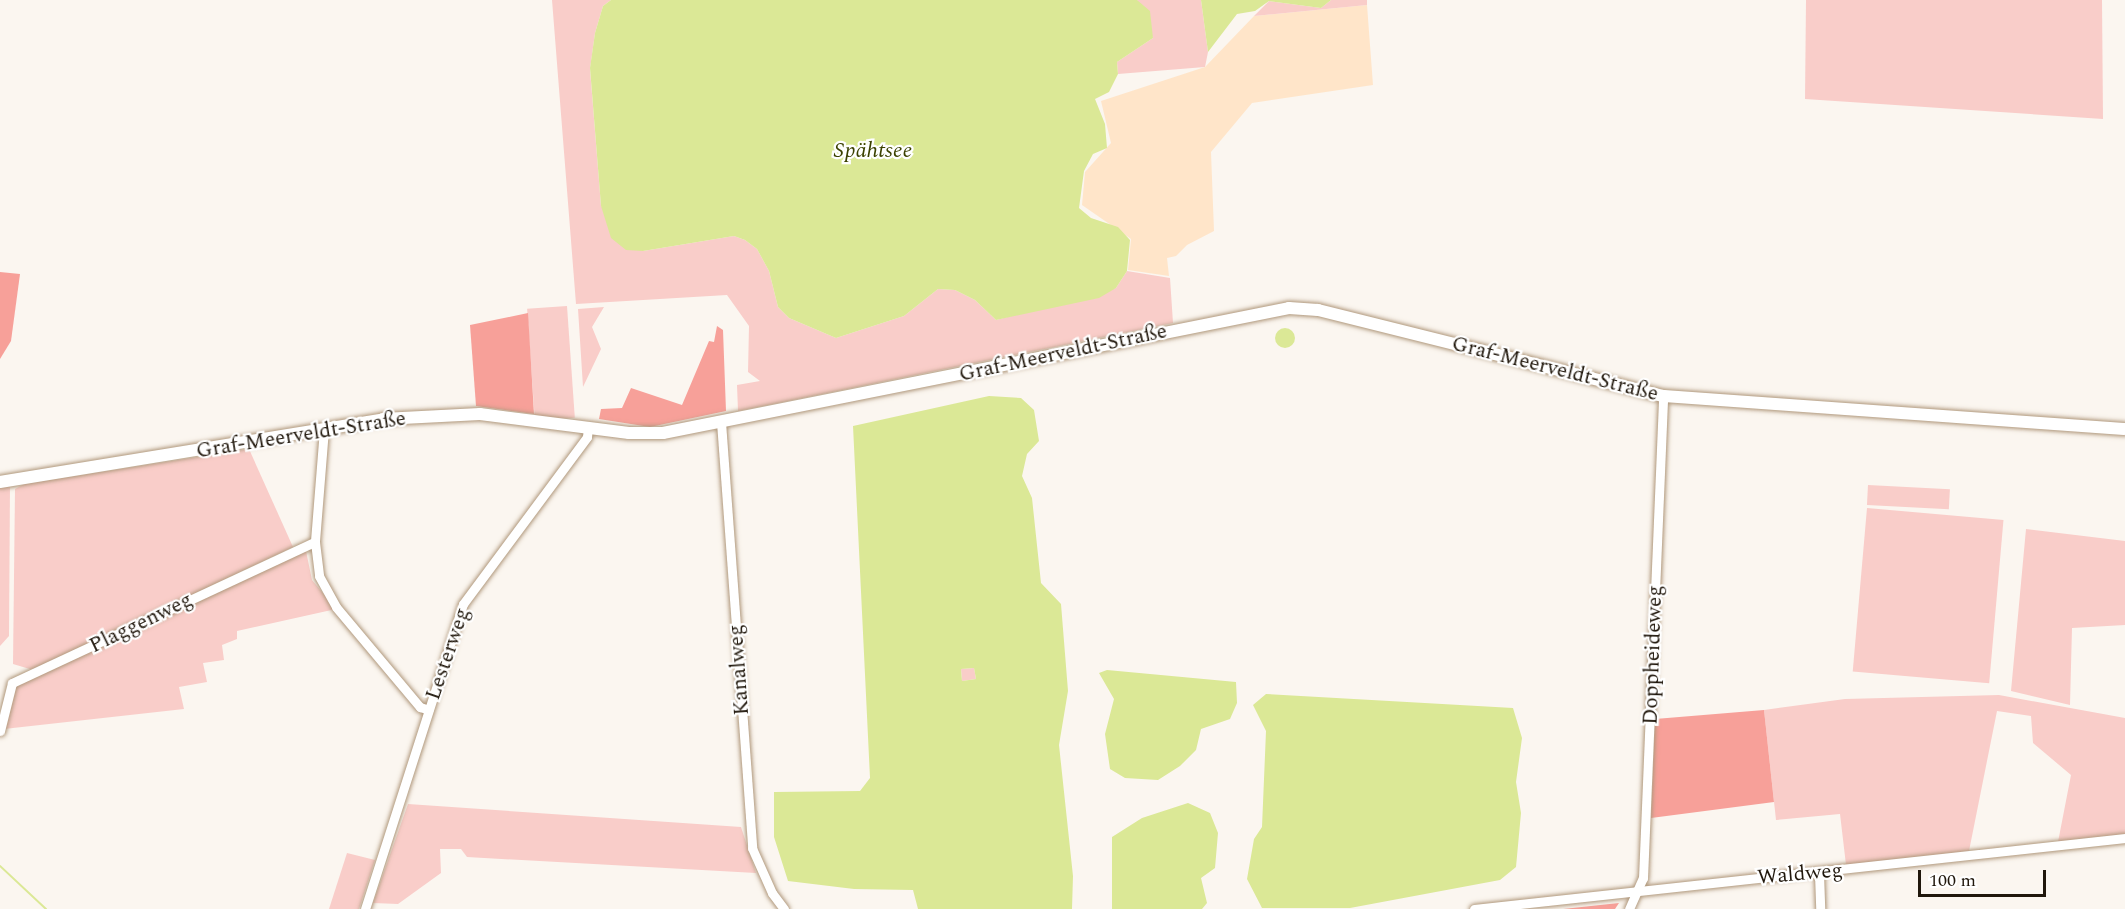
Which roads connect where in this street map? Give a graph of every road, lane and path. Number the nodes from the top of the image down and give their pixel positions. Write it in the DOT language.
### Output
graph roads {
  1 [pos="1663,396"];
  2 [pos="721,422"];
  3 [pos="588,428"];
  4 [pos="324,429"];
  5 [pos="2125,429"];
  6 [pos="0,482"];
  7 [pos="315,542"];
  8 [pos="429,710"];
  9 [pos="0,731"];
  10 [pos="2125,838"];
  11 [pos="1819,873"];
  12 [pos="1640,891"];
  13 [pos="365,909"];
  14 [pos="784,909"];
  15 [pos="1474,909"];
  16 [pos="1629,909"];
  17 [pos="1820,909"];
  1 -- 2 [label="main road, Graf-Meerveldt-Straße"];
  1 -- 5 [label="main road, Graf-Meerveldt-Straße"];
  1 -- 12 [label="street, Doppheideweg"];
  2 -- 3 [label="main road, Graf-Meerveldt-Straße"];
  2 -- 14 [label="street, Kanalweg"];
  3 -- 4 [label="main road, Graf-Meerveldt-Straße"];
  3 -- 8 [label="street, Lesterweg"];
  4 -- 6 [label="main road, Graf-Meerveldt-Straße"];
  4 -- 7 [label="street"];
  7 -- 8 [label="street"];
  7 -- 9 [label="street, Plaggenweg"];
  8 -- 13 [label="street, Lesterweg"];
  10 -- 11 [label="street, Waldweg"];
  11 -- 12 [label="street, Waldweg"];
  11 -- 17 [label="street"];
  12 -- 15 [label="street, Waldweg"];
  12 -- 16 [label="street, Doppheideweg"];
}
